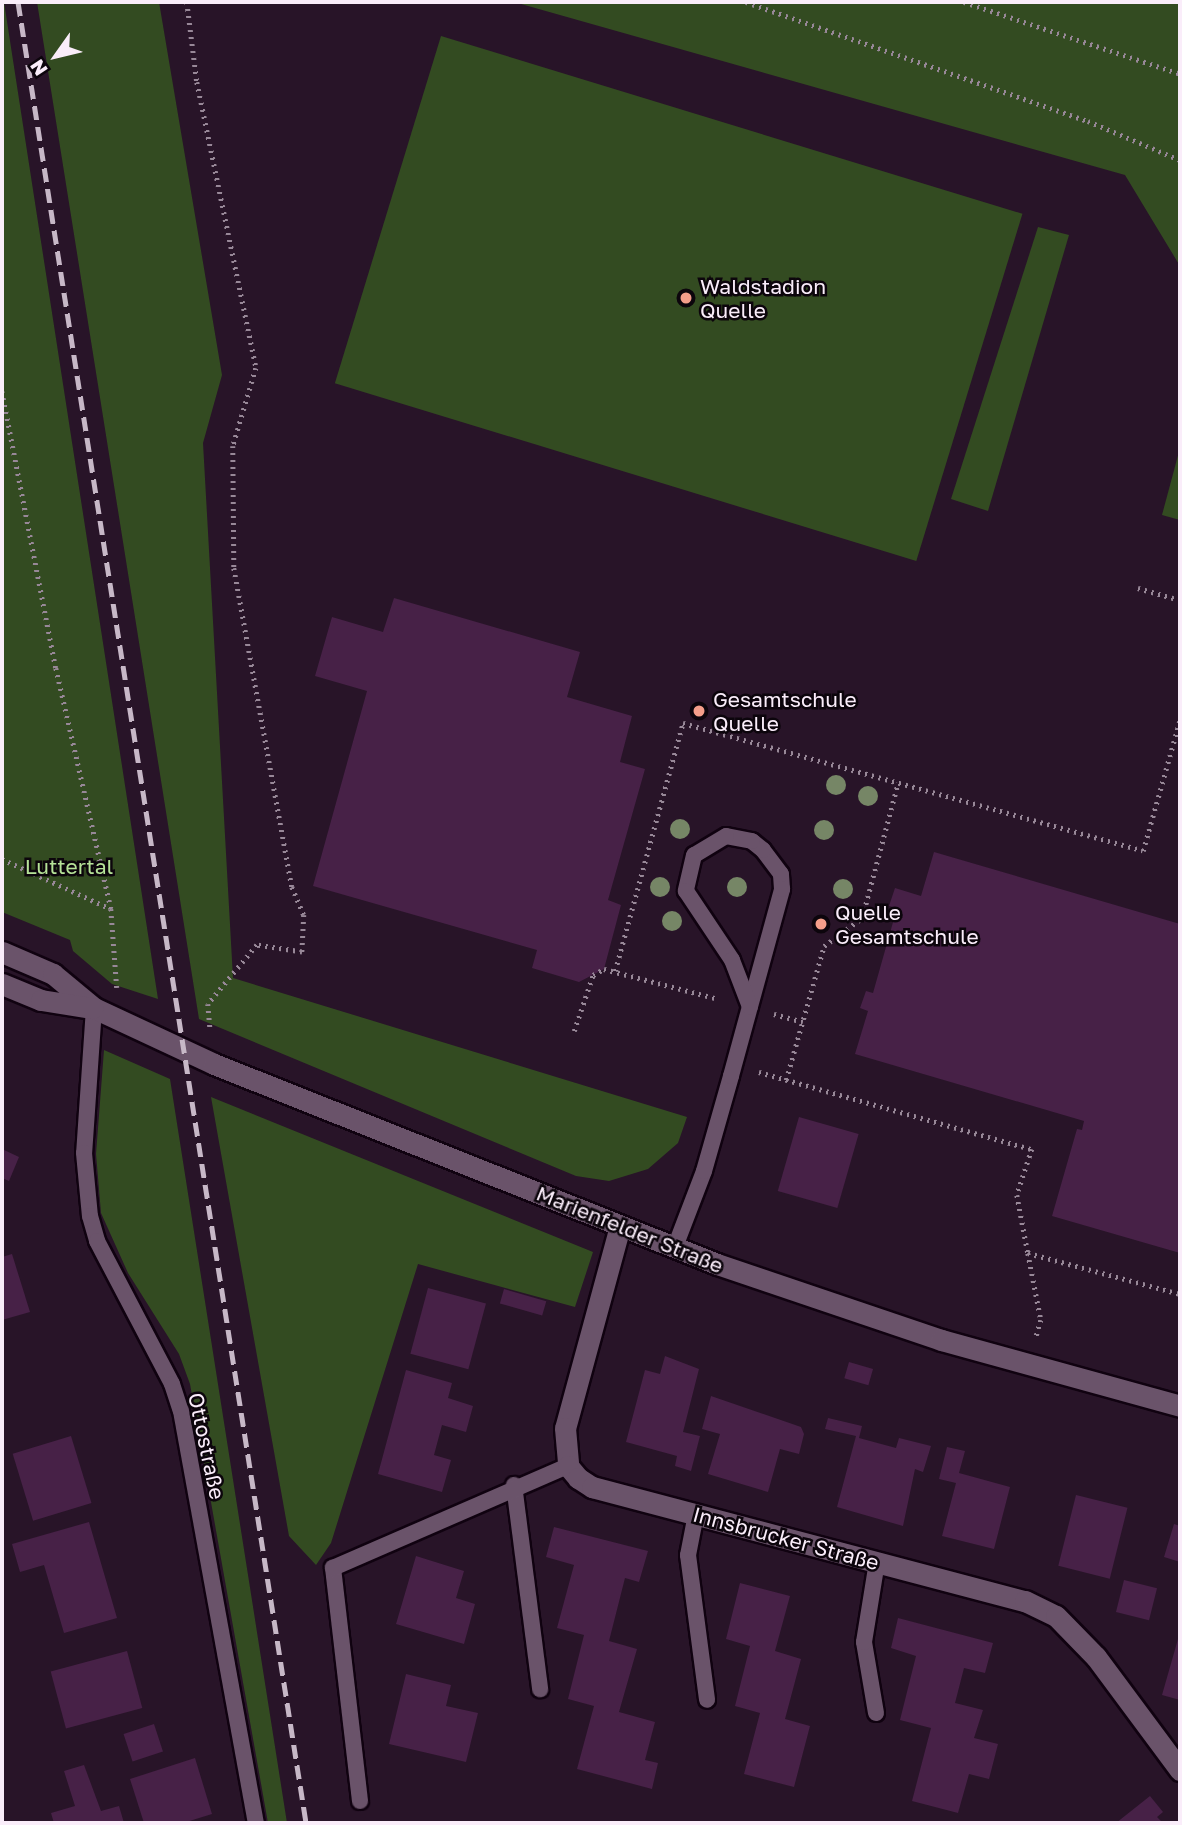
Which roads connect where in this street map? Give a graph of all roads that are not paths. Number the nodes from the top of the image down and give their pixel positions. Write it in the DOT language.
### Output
graph roads {
  1 [pos="2,952"];
  2 [pos="2,984"];
  3 [pos="750,1007"];
  4 [pos="94,1008"];
  5 [pos="620,1226"];
  6 [pos="675,1247"];
  7 [pos="1180,1406"];
  8 [pos="568,1466"];
  9 [pos="514,1485"];
  10 [pos="696,1514"];
  11 [pos="877,1562"];
  12 [pos="540,1689"];
  13 [pos="707,1700"];
  14 [pos="876,1713"];
  15 [pos="1180,1770"];
  16 [pos="359,1801"];
  17 [pos="257,1823"];
  1 -- 4 [label="street, Marienfelder Straße"];
  2 -- 4 [label="street, Marienfelder Straße"];
  3 -- 3 [label="lane"];
  3 -- 6 [label="lane"];
  4 -- 5 [label="street, Marienfelder Straße"];
  4 -- 17 [label="lane, Ottostraße"];
  5 -- 6 [label="street, Marienfelder Straße"];
  5 -- 8 [label="street"];
  6 -- 7 [label="street, Marienfelder Straße"];
  8 -- 9 [label="lane"];
  8 -- 10 [label="street, Innsbrucker Straße"];
  9 -- 12 [label="lane"];
  9 -- 16 [label="lane"];
  10 -- 11 [label="street, Innsbrucker Straße"];
  10 -- 13 [label="lane"];
  11 -- 14 [label="lane"];
  11 -- 15 [label="street, Innsbrucker Straße"];
}
